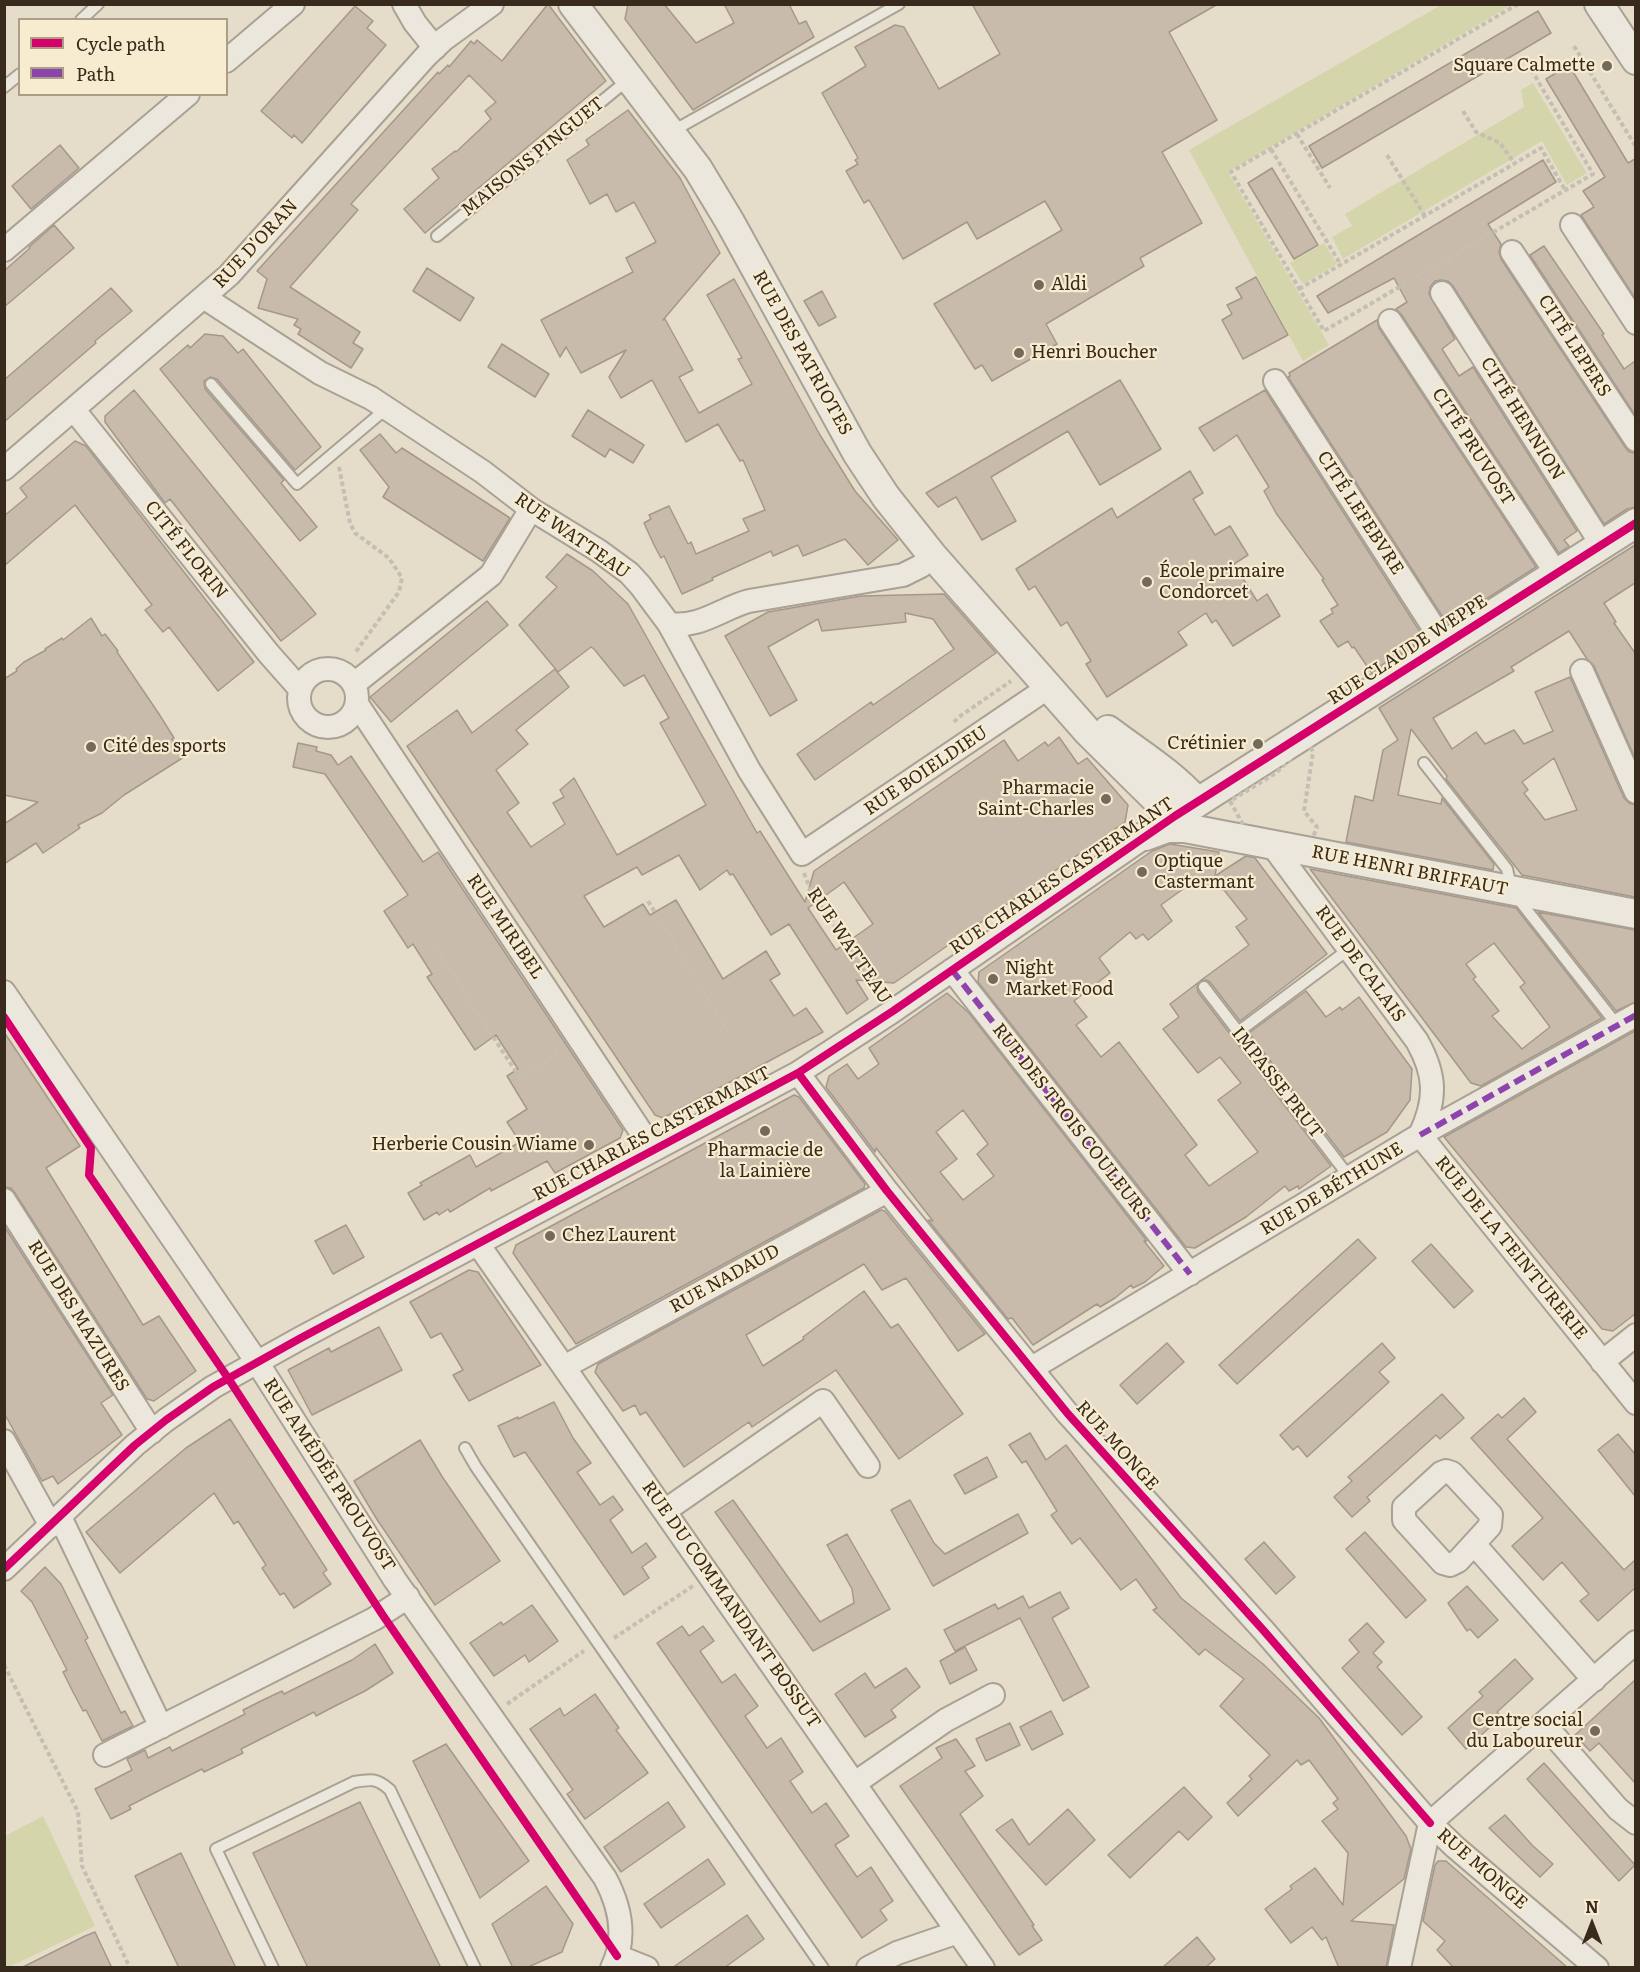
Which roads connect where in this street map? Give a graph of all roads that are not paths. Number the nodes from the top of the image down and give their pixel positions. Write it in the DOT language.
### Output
graph roads {
  1 [pos="98,4"];
  2 [pos="293,4"];
  3 [pos="404,4"];
  4 [pos="492,4"];
  5 [pos="573,4"];
  6 [pos="899,4"];
  7 [pos="1599,4"];
  8 [pos="83,18"];
  9 [pos="435,48"];
  10 [pos="228,59"];
  11 [pos="1635,60"];
  12 [pos="18,76"];
  13 [pos="629,78"];
  14 [pos="4,87"];
  15 [pos="186,96"];
  16 [pos="670,132"];
  17 [pos="1572,225"];
  18 [pos="437,236"];
  19 [pos="4,250"];
  20 [pos="1512,252"];
  21 [pos="1442,293"];
  22 [pos="205,298"];
  23 [pos="1390,321"];
  24 [pos="1635,324"];
  25 [pos="1275,381"];
  26 [pos="211,384"];
  27 [pos="387,408"];
  28 [pos="74,410"];
  29 [pos="1635,440"];
  30 [pos="4,470"];
  31 [pos="531,509"];
  32 [pos="1635,523"];
  33 [pos="1602,544"];
  34 [pos="932,555"];
  35 [pos="1556,573"];
  36 [pos="669,624"];
  37 [pos="1445,645"];
  38 [pos="1582,671"];
  39 [pos="1041,677"];
  40 [pos="351,687"];
  41 [pos="300,689"];
  42 [pos="1424,763"];
  43 [pos="1235,778"];
  44 [pos="1635,792"];
  45 [pos="1197,802"];
  46 [pos="1179,823"];
  47 [pos="1145,836"];
  48 [pos="1226,836"];
  49 [pos="1272,845"];
  50 [pos="802,854"];
  51 [pos="1512,891"];
  52 [pos="1635,914"];
  53 [pos="1349,949"];
  54 [pos="952,970"];
  55 [pos="1204,987"];
  56 [pos="4,992"];
  57 [pos="1626,1020"];
  58 [pos="1238,1032"];
  59 [pos="798,1073"];
  60 [pos="1432,1090"];
  61 [pos="1464,1110"];
  62 [pos="1420,1135"];
  63 [pos="653,1149"];
  64 [pos="1351,1178"];
  65 [pos="887,1191"];
  66 [pos="4,1200"];
  67 [pos="478,1244"];
  68 [pos="1190,1274"];
  69 [pos="1635,1335"];
  70 [pos="257,1362"];
  71 [pos="1602,1362"];
  72 [pos="564,1367"];
  73 [pos="1032,1368"];
  74 [pos="1635,1403"];
  75 [pos="152,1432"];
  76 [pos="4,1441"];
  77 [pos="465,1448"];
  78 [pos="868,1466"];
  79 [pos="666,1510"];
  80 [pos="55,1521"];
  81 [pos="1474,1544"];
  82 [pos="4,1569"];
  83 [pos="408,1597"];
  84 [pos="1635,1642"];
  85 [pos="1594,1680"];
  86 [pos="993,1695"];
  87 [pos="1544,1724"];
  88 [pos="161,1727"];
  89 [pos="105,1755"];
  90 [pos="855,1783"];
  91 [pos="1430,1823"];
  92 [pos="1635,1823"];
  93 [pos="958,1932"];
  94 [pos="614,1962"];
  95 [pos="273,1968"];
  96 [pos="475,1968"];
  97 [pos="647,1968"];
  98 [pos="823,1968"];
  99 [pos="868,1968"];
  100 [pos="983,1968"];
  101 [pos="1399,1968"];
  102 [pos="1597,1968"];
  1 -- 8 [label="lane"];
  2 -- 10 [label="street"];
  3 -- 9 [label="street"];
  4 -- 9 [label="street, RUE D'ORAN"];
  5 -- 13 [label="street, RUE DES PATRIOTES"];
  6 -- 16 [label="lane"];
  7 -- 11 [label="street"];
  9 -- 22 [label="street, RUE D'ORAN"];
  12 -- 14 [label="lane"];
  13 -- 16 [label="street, RUE DES PATRIOTES"];
  13 -- 18 [label="lane, MAISONS PINGUET"];
  15 -- 19 [label="street"];
  16 -- 34 [label="street, RUE DES PATRIOTES"];
  17 -- 24 [label="street"];
  20 -- 29 [label="street, CITÉ LEPERS"];
  21 -- 33 [label="street, CITÉ HENNION"];
  22 -- 27 [label="street, RUE WATTEAU"];
  22 -- 28 [label="street, RUE D'ORAN"];
  23 -- 35 [label="street, CITÉ PRUVOST"];
  25 -- 37 [label="street, CITÉ LEFEBVRE"];
  26 -- 27 [label="lane"];
  27 -- 31 [label="street, RUE WATTEAU"];
  28 -- 30 [label="street, RUE D'ORAN"];
  28 -- 41 [label="street, CITÉ FLORIN"];
  31 -- 36 [label="street, RUE WATTEAU"];
  31 -- 40 [label="street"];
  32 -- 33 [label="street, RUE CLAUDE WEPPE"];
  33 -- 35 [label="street, RUE CLAUDE WEPPE"];
  34 -- 36 [label="street"];
  34 -- 39 [label="street, RUE DES PATRIOTES"];
  35 -- 37 [label="street, RUE CLAUDE WEPPE"];
  36 -- 50 [label="street, RUE WATTEAU"];
  37 -- 43 [label="street, RUE CLAUDE WEPPE"];
  38 -- 44 [label="street"];
  39 -- 45 [label="street, RUE DES PATRIOTES"];
  39 -- 46 [label="street, RUE DES PATRIOTES"];
  39 -- 50 [label="street, RUE BOIELDIEU"];
  40 -- 41 [label="street"];
  40 -- 41 [label="street"];
  40 -- 63 [label="street, RUE MIRIBEL"];
  42 -- 51 [label="lane"];
  43 -- 45 [label="street, RUE CLAUDE WEPPE"];
  43 -- 48 [label="street"];
  45 -- 46 [label="street, RUE CHARLES CASTERMANT"];
  46 -- 47 [label="street"];
  46 -- 48 [label="street, RUE HENRI BRIFFAUT"];
  47 -- 54 [label="street, RUE CHARLES CASTERMANT"];
  48 -- 49 [label="street, RUE HENRI BRIFFAUT"];
  49 -- 51 [label="street, RUE HENRI BRIFFAUT"];
  49 -- 53 [label="street, RUE DE CALAIS"];
  51 -- 52 [label="street, RUE HENRI BRIFFAUT"];
  51 -- 57 [label="lane"];
  53 -- 58 [label="lane"];
  53 -- 60 [label="street, RUE DE CALAIS"];
  54 -- 59 [label="street, RUE CHARLES CASTERMANT"];
  54 -- 68 [label="street, RUE DES TROIS COULEURS"];
  55 -- 58 [label="lane, IMPASSE PRUT"];
  56 -- 70 [label="street, RUE AMÉDÉE PROUVOST"];
  57 -- 61 [label="street, RUE DE BÉTHUNE"];
  58 -- 64 [label="lane, IMPASSE PRUT"];
  59 -- 63 [label="street, RUE CHARLES CASTERMANT"];
  59 -- 65 [label="street, RUE MONGE"];
  60 -- 61 [label="street"];
  60 -- 62 [label="street, RUE DE CALAIS"];
  61 -- 62 [label="street, RUE DE BÉTHUNE"];
  62 -- 64 [label="street, RUE DE BÉTHUNE"];
  62 -- 71 [label="street, RUE DE LA TEINTURERIE"];
  63 -- 67 [label="street, RUE CHARLES CASTERMANT"];
  64 -- 68 [label="street, RUE DE BÉTHUNE"];
  65 -- 72 [label="street, RUE NADAUD"];
  65 -- 73 [label="street, RUE MONGE"];
  66 -- 75 [label="street, RUE DES MAZURES"];
  67 -- 70 [label="street, RUE CHARLES CASTERMANT"];
  67 -- 72 [label="street, RUE DU COMMANDANT BOSSUT"];
  68 -- 73 [label="street, RUE DE BÉTHUNE"];
  69 -- 71 [label="street"];
  70 -- 75 [label="street, RUE CHARLES CASTERMANT"];
  70 -- 83 [label="street, RUE AMÉDÉE PROUVOST"];
  71 -- 74 [label="street, RUE DE LA TEINTURERIE"];
  72 -- 79 [label="street, RUE DU COMMANDANT BOSSUT"];
  73 -- 91 [label="street, RUE MONGE"];
  75 -- 80 [label="street, RUE CHARLES CASTERMANT"];
  76 -- 80 [label="street"];
  77 -- 98 [label="lane"];
  78 -- 79 [label="street"];
  79 -- 90 [label="street, RUE DU COMMANDANT BOSSUT"];
  80 -- 82 [label="street, RUE CHARLES CASTERMANT"];
  80 -- 88 [label="street"];
  81 -- 85 [label="street"];
  83 -- 88 [label="street"];
  83 -- 94 [label="street, RUE AMÉDÉE PROUVOST"];
  84 -- 85 [label="street"];
  85 -- 87 [label="street"];
  86 -- 90 [label="street"];
  87 -- 91 [label="street"];
  87 -- 92 [label="street"];
  88 -- 89 [label="street"];
  90 -- 93 [label="street, RUE DU COMMANDANT BOSSUT"];
  91 -- 101 [label="street"];
  91 -- 102 [label="street, RUE MONGE"];
  93 -- 99 [label="street"];
  93 -- 100 [label="street, RUE DU COMMANDANT BOSSUT"];
  94 -- 97 [label="street"];
  95 -- 96 [label="lane"];
}
